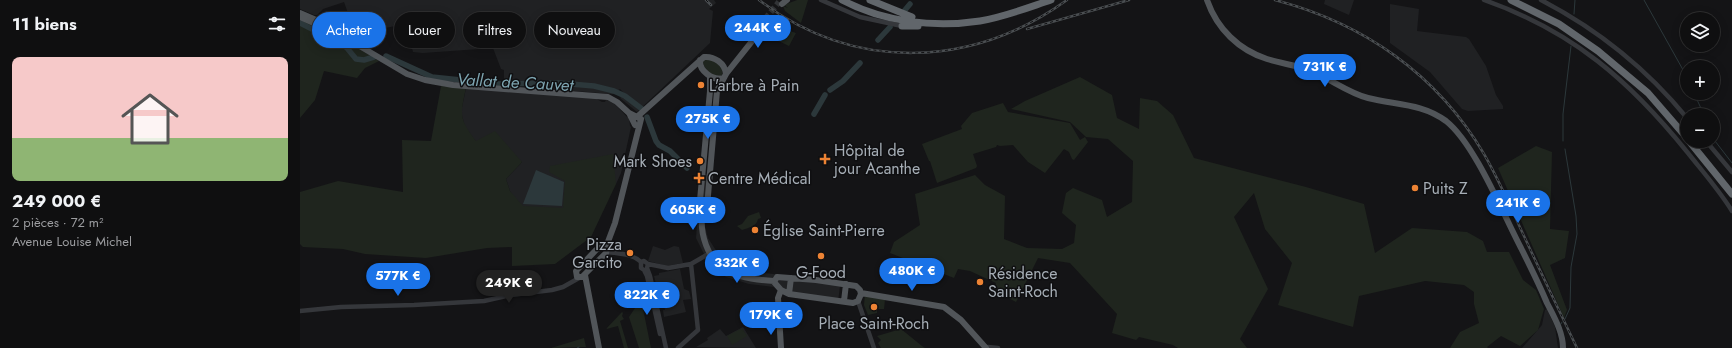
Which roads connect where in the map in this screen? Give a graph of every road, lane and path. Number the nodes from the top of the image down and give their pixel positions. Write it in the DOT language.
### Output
graph roads {
  1 [pos="790,0"];
  2 [pos="821,0"];
  3 [pos="842,0"];
  4 [pos="852,0"];
  5 [pos="870,0"];
  6 [pos="1037,0"];
  7 [pos="1051,0"];
  8 [pos="1207,0"];
  9 [pos="1484,0"];
  10 [pos="1511,0"];
  11 [pos="1520,0"];
  12 [pos="1541,0"];
  13 [pos="783,1"];
  14 [pos="300,13"];
  15 [pos="300,17"];
  16 [pos="912,17"];
  17 [pos="312,18"];
  18 [pos="312,22"];
  19 [pos="954,23"];
  20 [pos="902,26"];
  21 [pos="365,48"];
  22 [pos="700,63"];
  23 [pos="724,67"];
  24 [pos="710,76"];
  25 [pos="724,76"];
  26 [pos="1680,110"];
  27 [pos="637,120"];
  28 [pos="1680,124"];
  29 [pos="1680,130"];
  30 [pos="1695,148"];
  31 [pos="1701,148"];
  32 [pos="1712,148"];
  33 [pos="708,151"];
  34 [pos="1732,172"];
  35 [pos="1732,186"];
  36 [pos="1732,194"];
  37 [pos="1732,211"];
  38 [pos="702,214"];
  39 [pos="607,249"];
  40 [pos="712,256"];
  41 [pos="692,264"];
  42 [pos="646,267"];
  43 [pos="580,276"];
  44 [pos="791,278"];
  45 [pos="774,281"];
  46 [pos="846,284"];
  47 [pos="781,290"];
  48 [pos="789,294"];
  49 [pos="861,294"];
  50 [pos="844,301"];
  51 [pos="858,302"];
  52 [pos="300,311"];
  53 [pos="1554,318"];
  54 [pos="598,348"];
  55 [pos="665,348"];
  56 [pos="678,348"];
  57 [pos="782,348"];
  58 [pos="874,348"];
  59 [pos="988,348"];
  60 [pos="998,348"];
  61 [pos="1560,348"];
  62 [pos="1563,348"];
  1 -- 13 [label="main road"];
  2 -- 20 [label="street"];
  3 -- 19 [label="highway"];
  4 -- 16 [label="highway"];
  5 -- 16 [label="highway"];
  6 -- 16 [label="highway"];
  7 -- 19 [label="highway"];
  8 -- 53 [label="main road"];
  9 -- 37 [label="street"];
  10 -- 29 [label="highway"];
  11 -- 28 [label="highway"];
  12 -- 26 [label="street"];
  14 -- 17 [label="main road"];
  15 -- 18 [label="main road"];
  19 -- 20 [label="highway"];
  21 -- 27 [label="main road"];
  22 -- 23 [label="main road"];
  22 -- 24 [label="main road"];
  22 -- 27 [label="main road"];
  23 -- 25 [label="main road"];
  23 -- 25 [label="main road"];
  24 -- 25 [label="main road"];
  24 -- 33 [label="main road"];
  25 -- 33 [label="main road"];
  27 -- 39 [label="main road"];
  30 -- 36 [label="highway"];
  31 -- 35 [label="highway"];
  32 -- 34 [label="street"];
  33 -- 38 [label="main road"];
  33 -- 38 [label="main road"];
  38 -- 40 [label="main road"];
  39 -- 42 [label="street"];
  39 -- 43 [label="main road"];
  39 -- 43 [label="main road"];
  40 -- 41 [label="street"];
  40 -- 45 [label="main road"];
  41 -- 42 [label="street"];
  41 -- 56 [label="street"];
  42 -- 55 [label="street"];
  43 -- 52 [label="street"];
  43 -- 54 [label="main road"];
  44 -- 45 [label="main road"];
  44 -- 46 [label="main road"];
  44 -- 48 [label="main road"];
  45 -- 47 [label="main road"];
  46 -- 49 [label="main road"];
  46 -- 50 [label="main road"];
  47 -- 48 [label="main road"];
  47 -- 57 [label="main road"];
  48 -- 50 [label="main road"];
  49 -- 51 [label="main road"];
  49 -- 59 [label="main road"];
  50 -- 51 [label="main road"];
  51 -- 58 [label="street"];
  53 -- 61 [label="main road"];
  53 -- 62 [label="main road"];
  59 -- 60 [label="street"];
}
